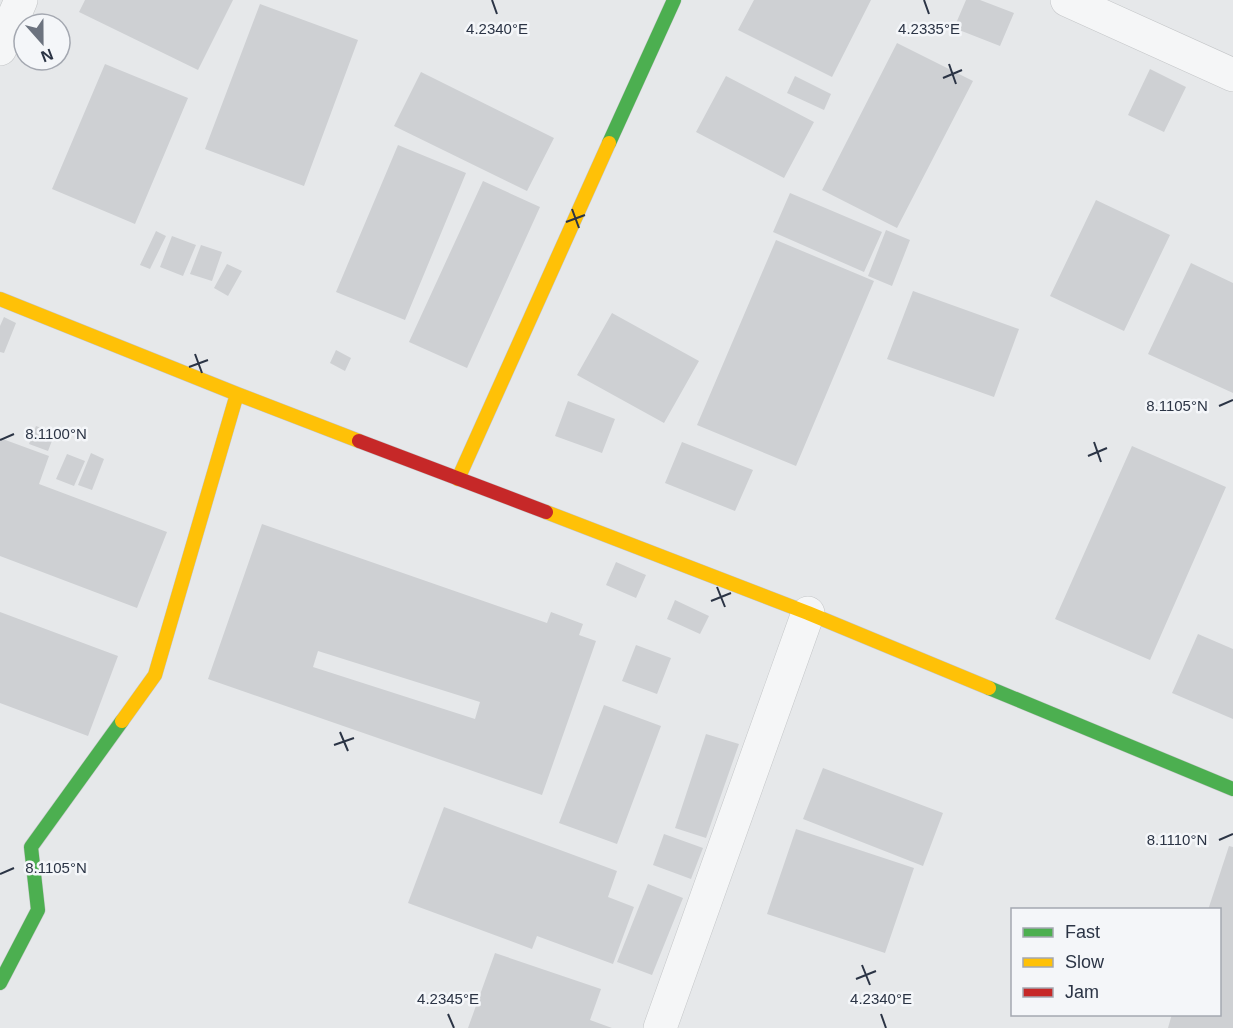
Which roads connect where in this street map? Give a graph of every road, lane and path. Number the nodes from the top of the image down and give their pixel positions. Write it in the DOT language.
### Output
graph roads {
  1 [pos="21,0"];
  2 [pos="674,0"];
  3 [pos="1067,0"];
  4 [pos="0,49"];
  5 [pos="1233,75"];
  6 [pos="0,300"];
  7 [pos="237,394"];
  8 [pos="458,479"];
  9 [pos="808,613"];
  10 [pos="1233,789"];
  11 [pos="0,983"];
  12 [pos="660,1028"];
  1 -- 4 [label="street"];
  2 -- 8 [label="street"];
  3 -- 5 [label="street"];
  6 -- 7 [label="street"];
  7 -- 8 [label="street"];
  7 -- 11 [label="street"];
  8 -- 9 [label="street"];
  9 -- 10 [label="street"];
  9 -- 12 [label="street"];
}
